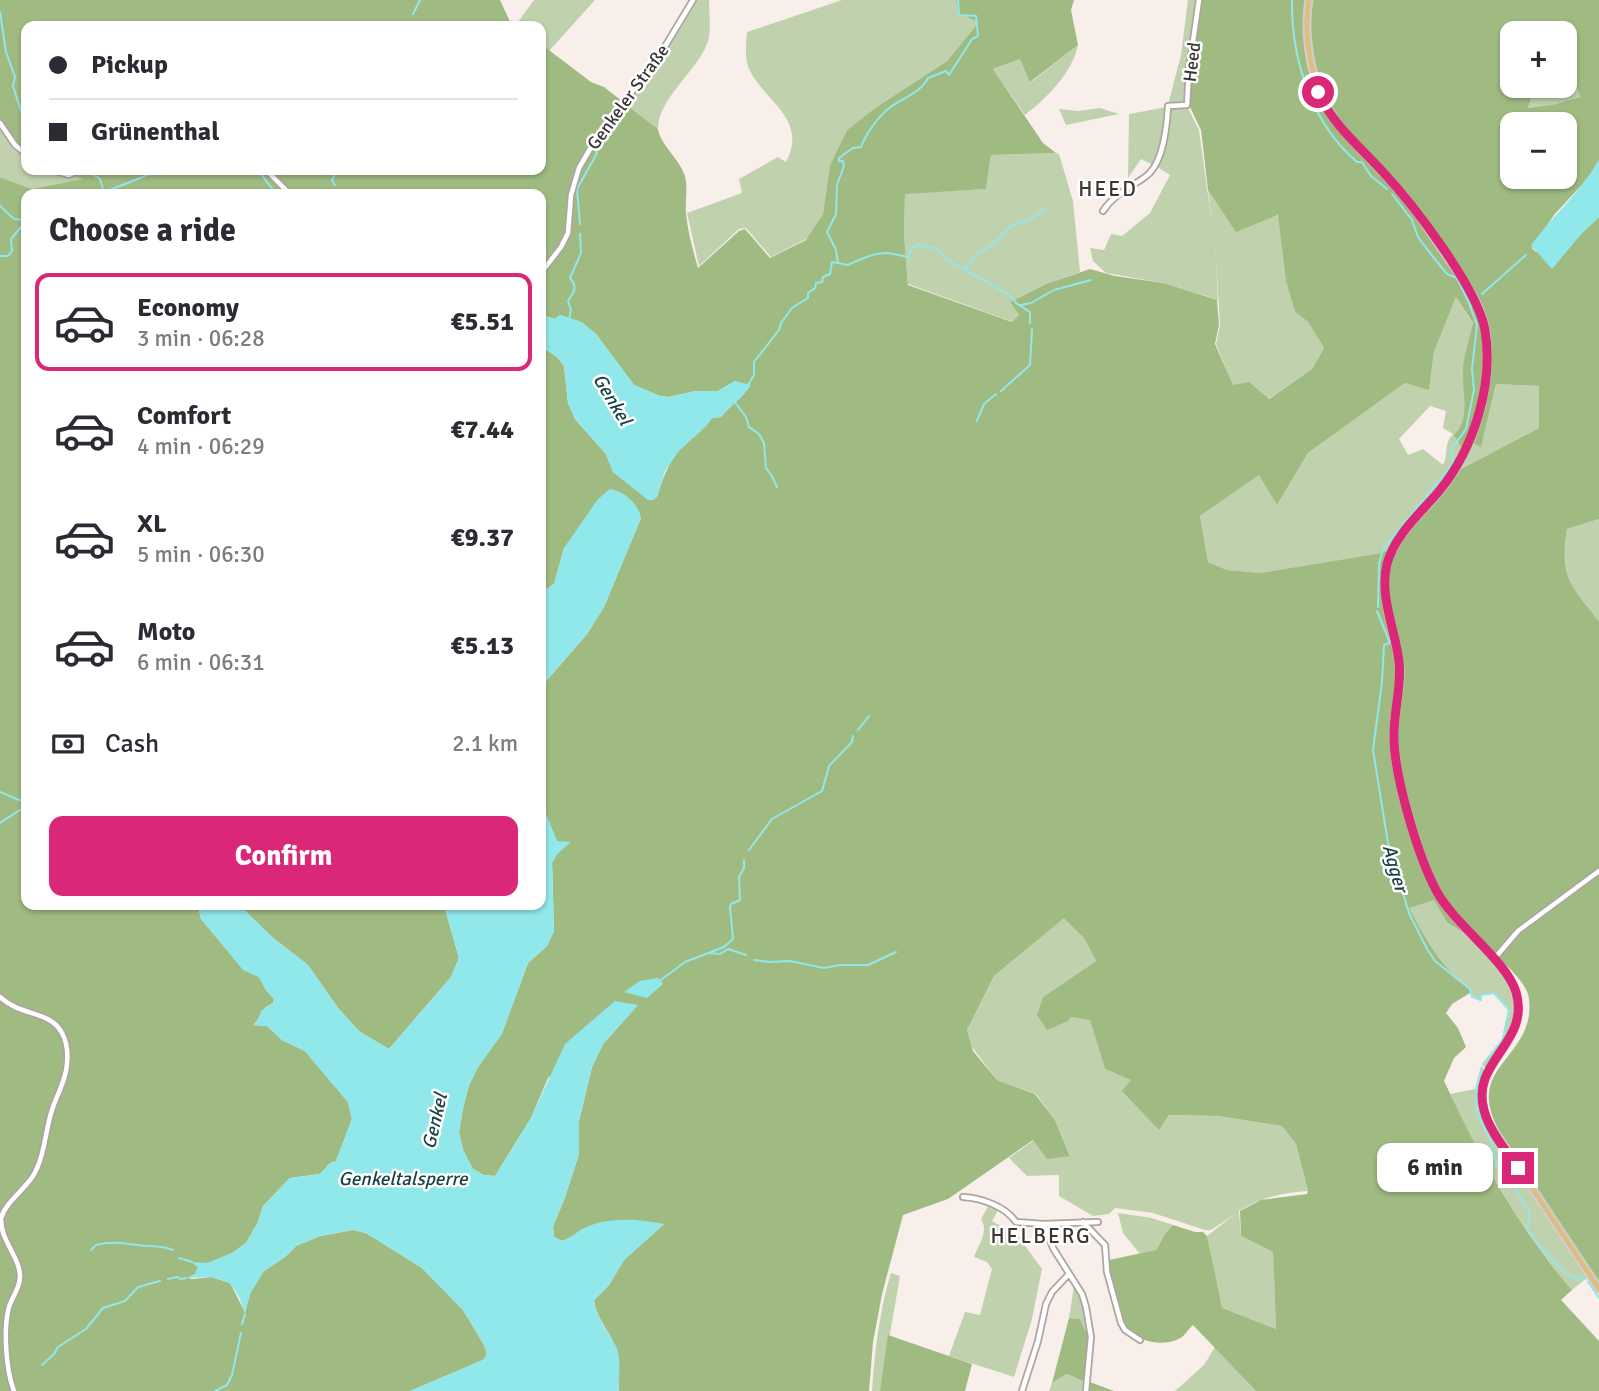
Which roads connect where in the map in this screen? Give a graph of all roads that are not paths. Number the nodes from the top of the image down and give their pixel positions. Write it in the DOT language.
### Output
graph roads {
  1 [pos="692,0"];
  2 [pos="1199,0"];
  3 [pos="1309,0"];
  4 [pos="0,122"];
  5 [pos="21,150"];
  6 [pos="271,175"];
  7 [pos="285,189"];
  8 [pos="1103,211"];
  9 [pos="546,266"];
  10 [pos="1599,871"];
  11 [pos="1493,960"];
  12 [pos="0,997"];
  13 [pos="963,1197"];
  14 [pos="1,1217"];
  15 [pos="1082,1222"];
  16 [pos="1098,1222"];
  17 [pos="1044,1223"];
  18 [pos="1068,1275"];
  19 [pos="1599,1289"];
  20 [pos="1140,1339"];
  21 [pos="14,1391"];
  22 [pos="1023,1391"];
  23 [pos="1086,1391"];
  1 -- 9 [label="street, Genkeler Straße"];
  2 -- 8 [label="street, Heed"];
  3 -- 11 [label="main road"];
  4 -- 5 [label="street"];
  6 -- 7 [label="street"];
  10 -- 11 [label="street"];
  11 -- 19 [label="main road"];
  12 -- 14 [label="street"];
  13 -- 17 [label="street"];
  14 -- 21 [label="street"];
  15 -- 16 [label="street"];
  15 -- 17 [label="street"];
  15 -- 20 [label="street"];
  17 -- 18 [label="street"];
  18 -- 22 [label="street"];
  18 -- 23 [label="street"];
}
